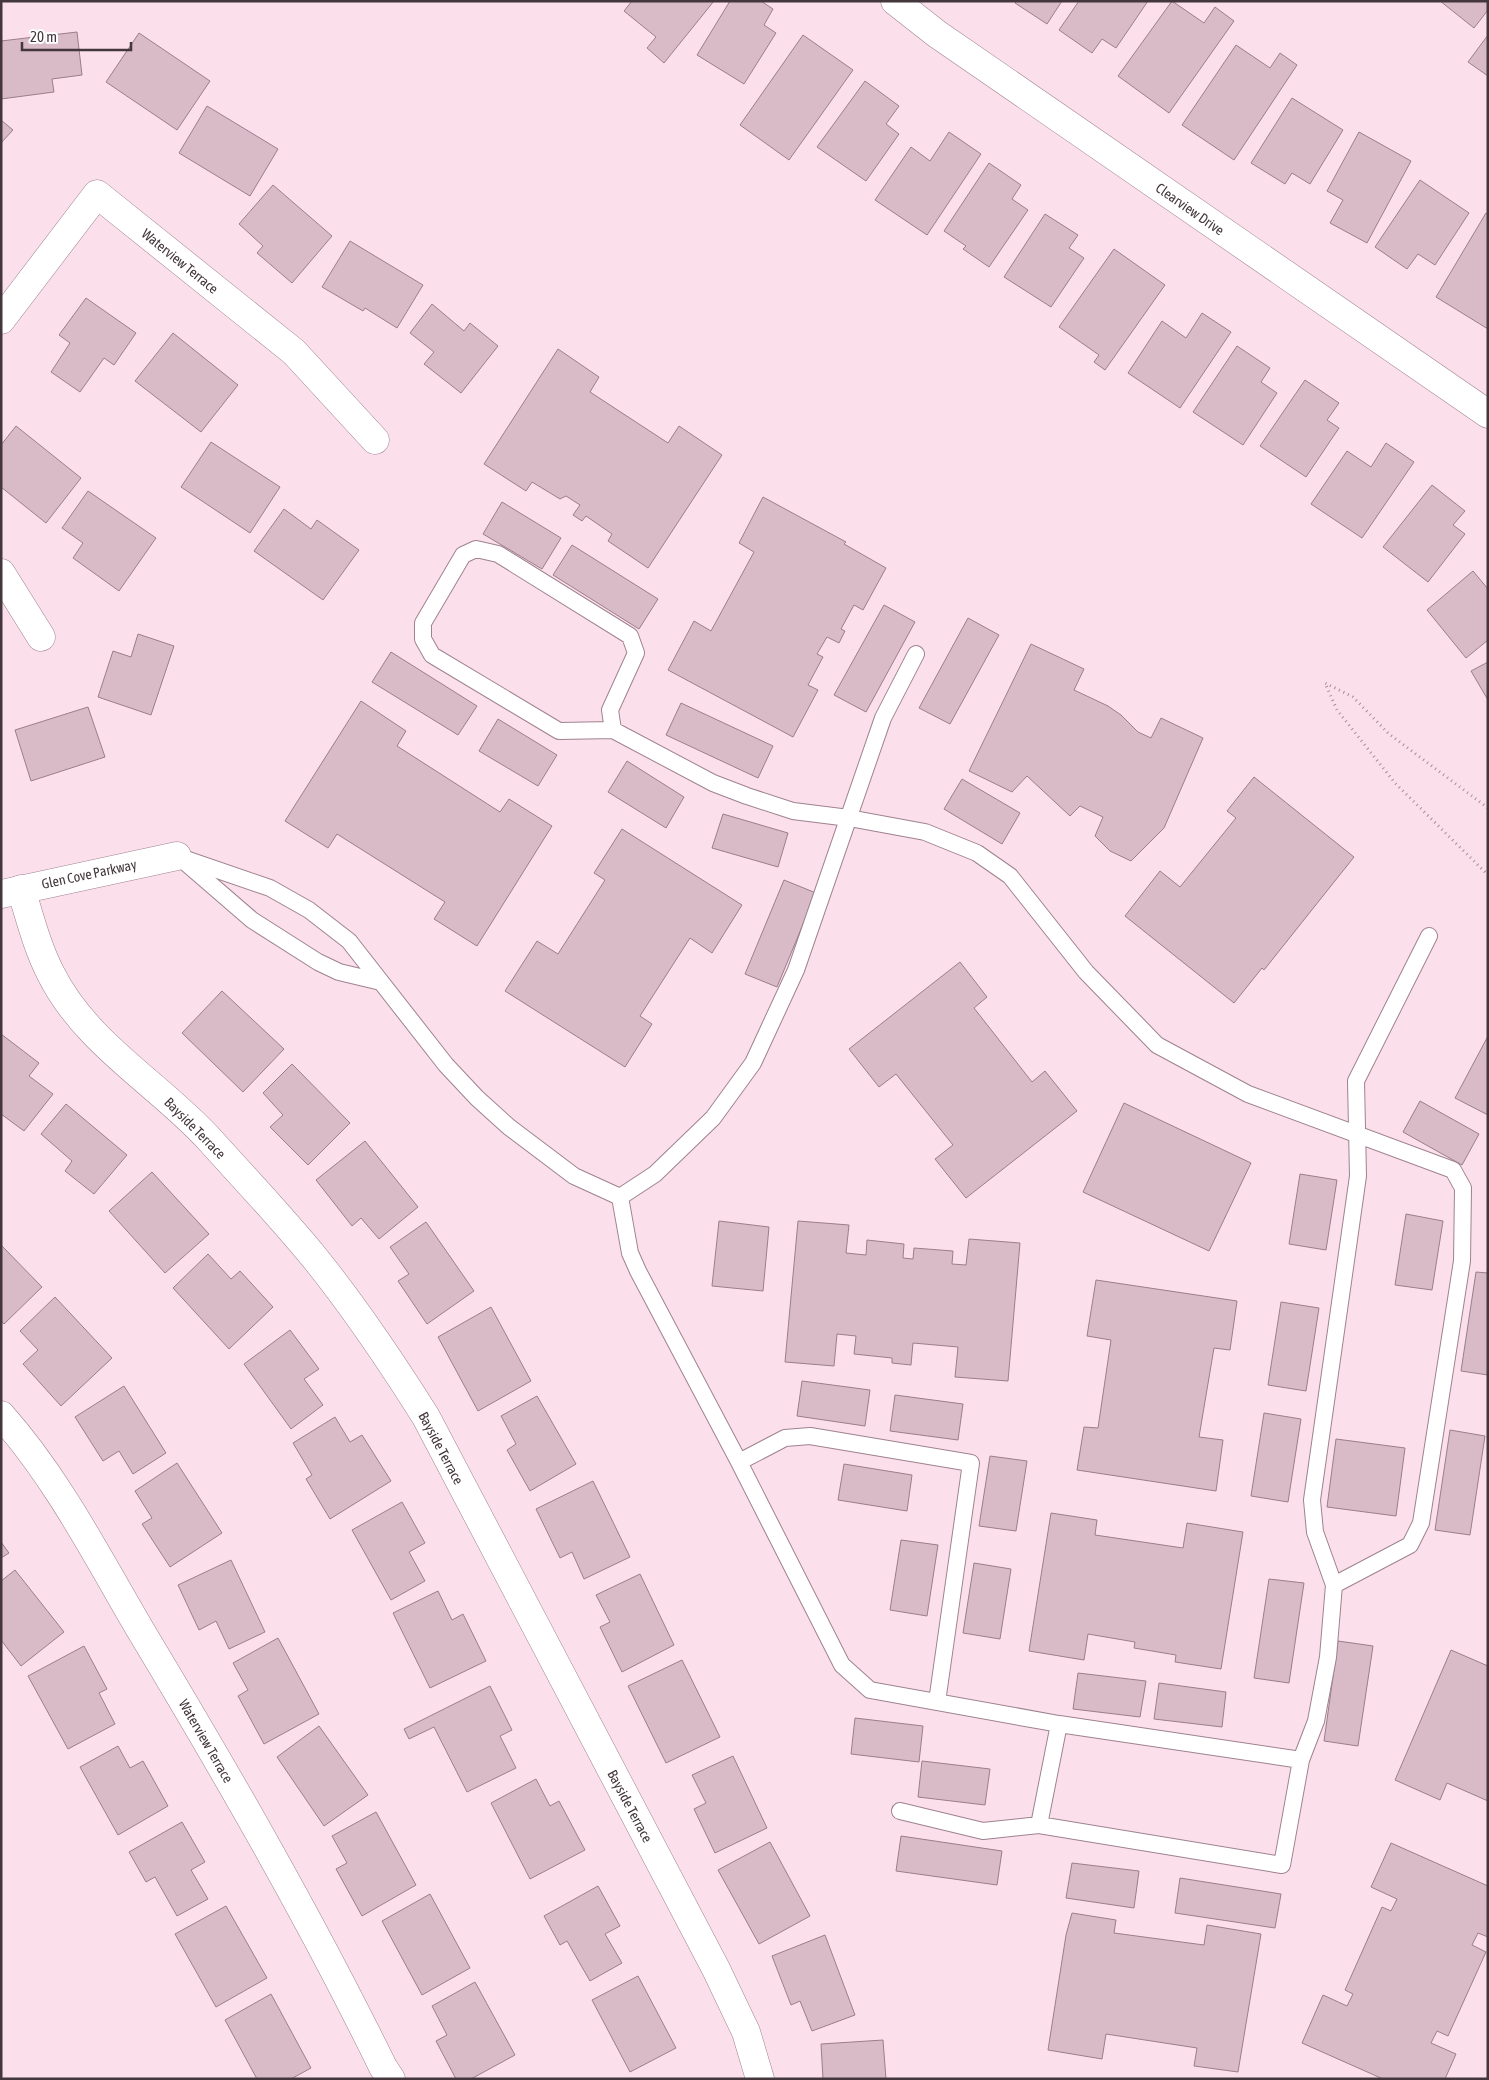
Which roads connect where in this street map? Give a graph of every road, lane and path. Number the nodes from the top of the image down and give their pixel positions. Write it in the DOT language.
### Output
graph roads {
  1 [pos="895,1"];
  2 [pos="1,320"];
  3 [pos="1488,414"];
  4 [pos="375,440"];
  5 [pos="1,572"];
  6 [pos="41,637"];
  7 [pos="916,654"];
  8 [pos="613,730"];
  9 [pos="1488,808"];
  10 [pos="849,818"];
  11 [pos="178,856"];
  12 [pos="1488,875"];
  13 [pos="11,891"];
  14 [pos="1429,936"];
  15 [pos="381,982"];
  16 [pos="1358,1135"];
  17 [pos="620,1196"];
  18 [pos="1,1414"];
  19 [pos="739,1462"];
  20 [pos="1334,1585"];
  21 [pos="937,1702"];
  22 [pos="1059,1724"];
  23 [pos="1301,1760"];
  24 [pos="900,1811"];
  25 [pos="1039,1825"];
  26 [pos="392,2079"];
  27 [pos="760,2079"];
  1 -- 3 [label="street, Clearview Drive"];
  2 -- 4 [label="street, Waterview Terrace"];
  5 -- 6 [label="street"];
  7 -- 10 [label="lane"];
  8 -- 8 [label="lane"];
  8 -- 10 [label="lane"];
  9 -- 12 [label="path"];
  10 -- 16 [label="lane"];
  10 -- 17 [label="lane"];
  11 -- 13 [label="street, Glen Cove Parkway"];
  11 -- 15 [label="lane"];
  11 -- 15 [label="lane"];
  13 -- 27 [label="street, Bayside Terrace"];
  14 -- 16 [label="lane"];
  15 -- 17 [label="lane"];
  16 -- 20 [label="lane"];
  16 -- 20 [label="lane"];
  17 -- 19 [label="lane"];
  18 -- 26 [label="street, Waterview Terrace"];
  19 -- 21 [label="lane"];
  19 -- 21 [label="lane"];
  20 -- 23 [label="lane"];
  21 -- 22 [label="lane"];
  22 -- 23 [label="lane"];
  22 -- 25 [label="lane"];
  23 -- 25 [label="lane"];
  24 -- 25 [label="lane"];
}
